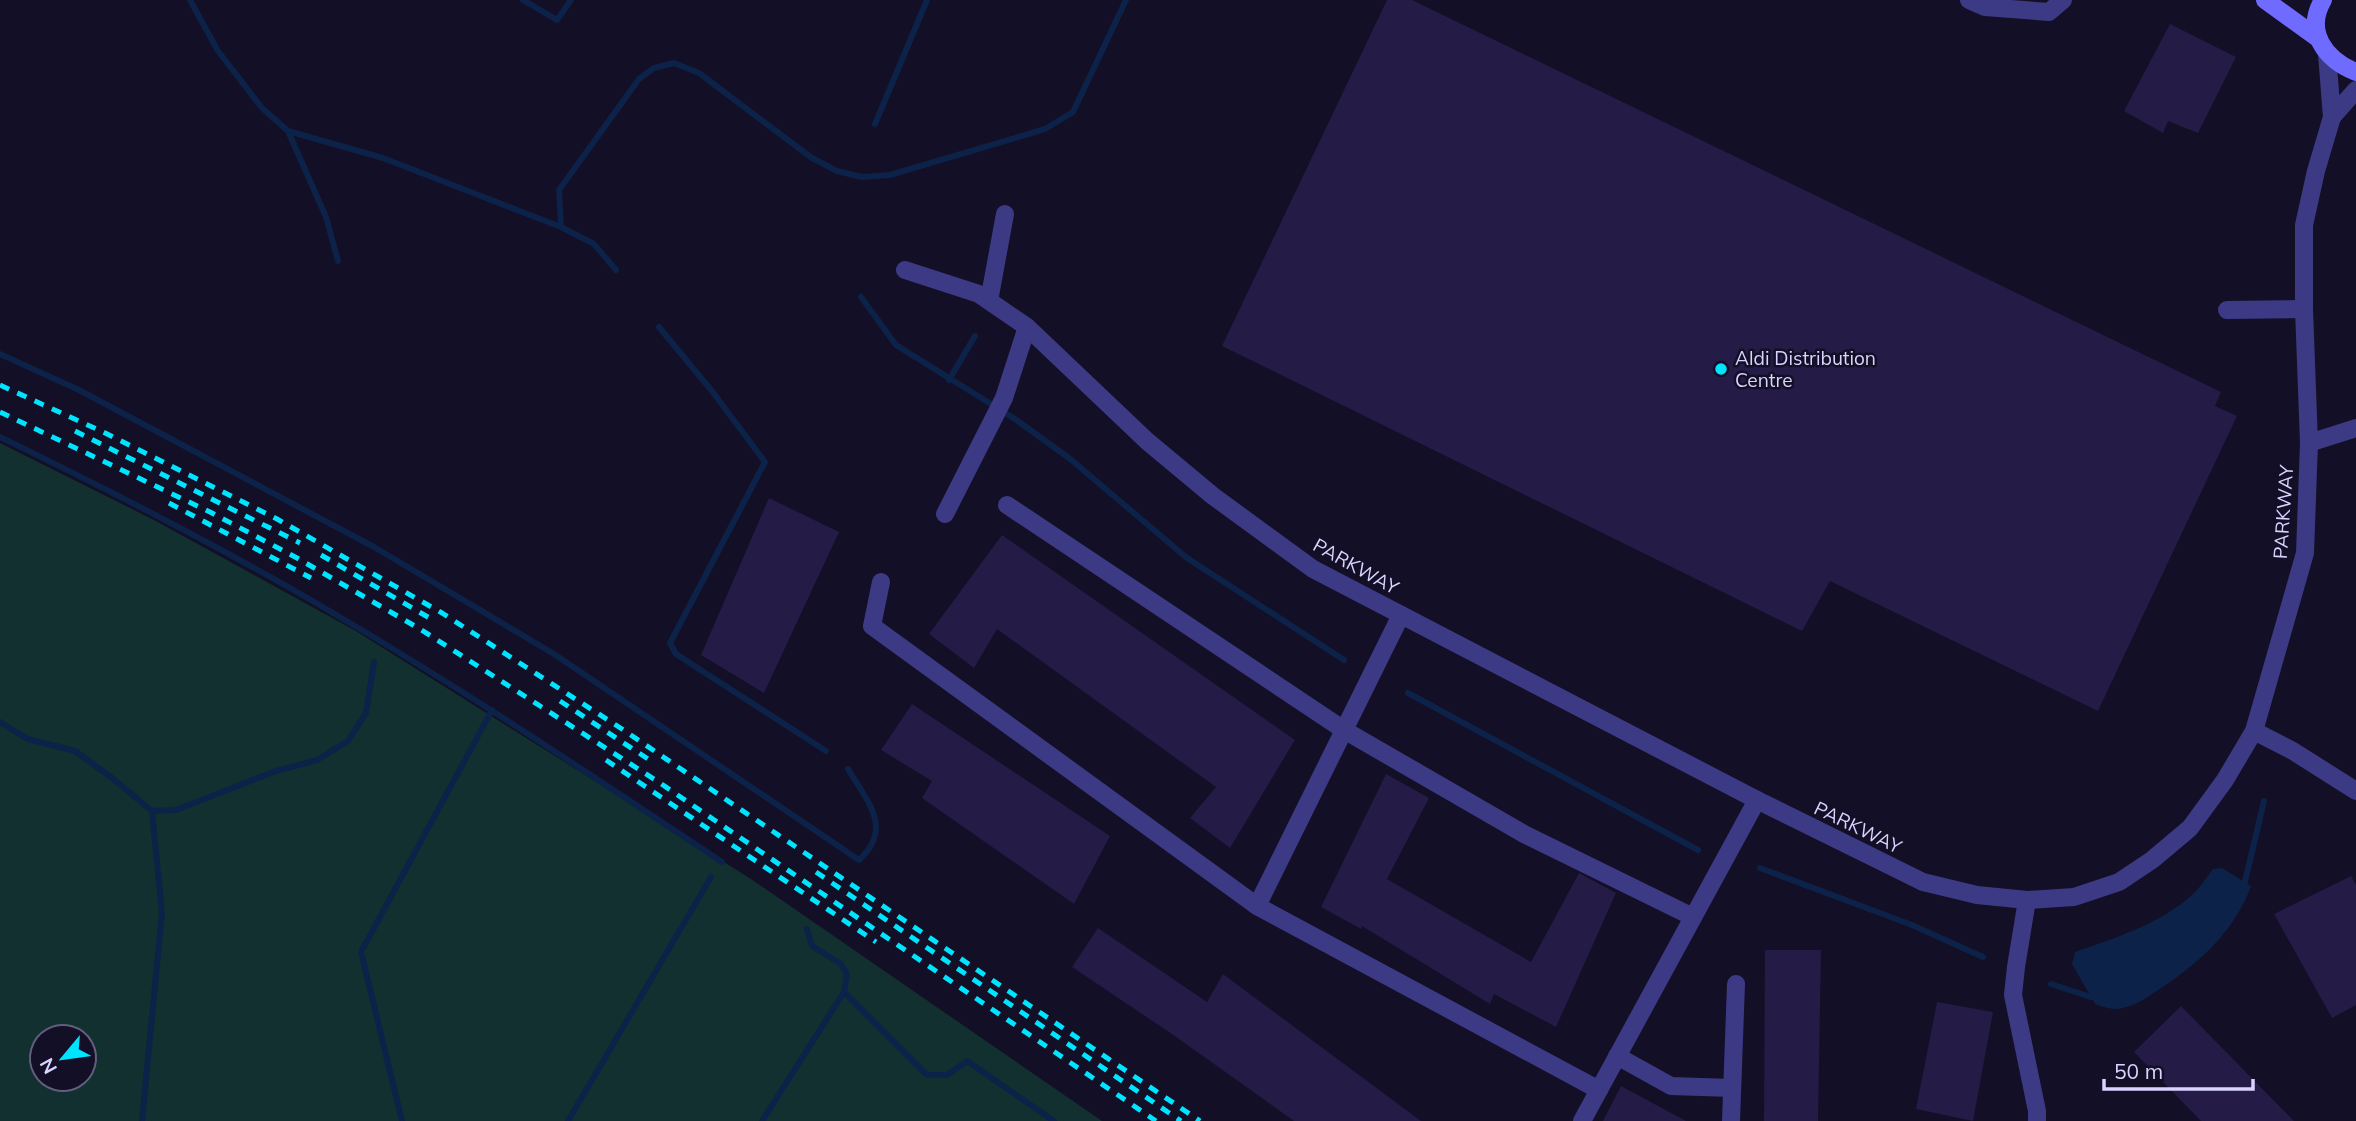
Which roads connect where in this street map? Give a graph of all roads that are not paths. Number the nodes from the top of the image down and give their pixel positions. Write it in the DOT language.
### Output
graph roads {
  1 [pos="1969,0"];
  2 [pos="2063,0"];
  3 [pos="2265,0"];
  4 [pos="2323,0"];
  5 [pos="2323,47"];
  6 [pos="2356,72"];
  7 [pos="2356,90"];
  8 [pos="2332,117"];
  9 [pos="1005,214"];
  10 [pos="905,270"];
  11 [pos="989,301"];
  12 [pos="2304,309"];
  13 [pos="2227,310"];
  14 [pos="1027,327"];
  15 [pos="2356,428"];
  16 [pos="2309,443"];
  17 [pos="1007,505"];
  18 [pos="945,514"];
  19 [pos="881,582"];
  20 [pos="1401,615"];
  21 [pos="1344,730"];
  22 [pos="2254,731"];
  23 [pos="2356,791"];
  24 [pos="1757,800"];
  25 [pos="2027,900"];
  26 [pos="1256,906"];
  27 [pos="1693,917"];
  28 [pos="1736,984"];
  29 [pos="1617,1056"];
  30 [pos="1732,1088"];
  31 [pos="1599,1090"];
  32 [pos="1582,1121"];
  33 [pos="1731,1121"];
  34 [pos="2037,1121"];
  1 -- 2 [label="street"];
  3 -- 5 [label="main road"];
  4 -- 5 [label="main road"];
  5 -- 6 [label="main road"];
  5 -- 8 [label="street, PARKWAY"];
  7 -- 8 [label="street, PARKWAY"];
  8 -- 12 [label="street, PARKWAY"];
  9 -- 11 [label="street"];
  10 -- 11 [label="street, PARKWAY"];
  11 -- 14 [label="street, PARKWAY"];
  12 -- 13 [label="street"];
  12 -- 16 [label="street, PARKWAY"];
  14 -- 18 [label="street"];
  14 -- 20 [label="street, PARKWAY"];
  15 -- 16 [label="street"];
  16 -- 22 [label="street, PARKWAY"];
  17 -- 21 [label="street"];
  19 -- 26 [label="street"];
  20 -- 21 [label="street"];
  20 -- 24 [label="street, PARKWAY"];
  21 -- 26 [label="street"];
  21 -- 27 [label="street"];
  22 -- 23 [label="street"];
  22 -- 25 [label="street, PARKWAY"];
  24 -- 25 [label="street, PARKWAY"];
  24 -- 27 [label="street"];
  25 -- 34 [label="street"];
  26 -- 31 [label="street"];
  27 -- 29 [label="street"];
  28 -- 30 [label="street"];
  29 -- 30 [label="street"];
  29 -- 31 [label="street"];
  30 -- 33 [label="street"];
  31 -- 32 [label="street"];
}
